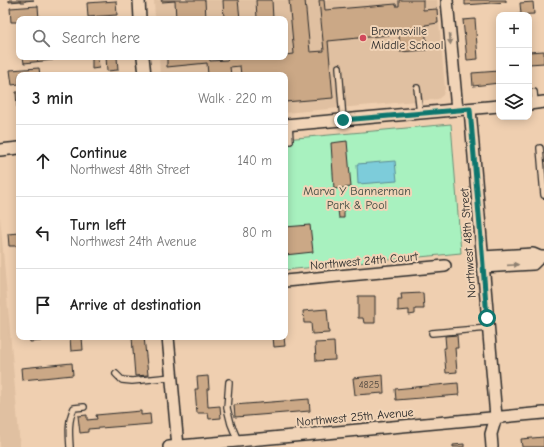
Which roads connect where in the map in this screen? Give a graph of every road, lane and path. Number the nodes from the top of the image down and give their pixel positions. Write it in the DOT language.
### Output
graph roads {
  1 [pos="139,0"];
  2 [pos="447,0"];
  3 [pos="140,16"];
  4 [pos="143,60"];
  5 [pos="339,67"];
  6 [pos="145,72"];
  7 [pos="417,88"];
  8 [pos="534,92"];
  9 [pos="536,103"];
  10 [pos="496,106"];
  11 [pos="470,109"];
  12 [pos="456,110"];
  13 [pos="420,113"];
  14 [pos="343,120"];
  15 [pos="288,125"];
  16 [pos="288,130"];
  17 [pos="290,141"];
  18 [pos="16,148"];
  19 [pos="540,148"];
  20 [pos="0,150"];
  21 [pos="543,161"];
  22 [pos="544,195"];
  23 [pos="542,257"];
  24 [pos="483,262"];
  25 [pos="445,266"];
  26 [pos="288,281"];
  27 [pos="488,328"];
  28 [pos="432,333"];
  29 [pos="168,340"];
  30 [pos="116,374"];
  31 [pos="172,377"];
  32 [pos="229,382"];
  33 [pos="84,406"];
  34 [pos="544,413"];
  35 [pos="496,417"];
  36 [pos="238,441"];
  37 [pos="70,447"];
  38 [pos="175,447"];
  39 [pos="492,447"];
  1 -- 3 [label="street"];
  2 -- 12 [label="street, one-way"];
  4 -- 6 [label="street"];
  5 -- 14 [label="lane"];
  7 -- 13 [label="lane"];
  8 -- 9 [label="lane"];
  10 -- 11 [label="street"];
  11 -- 12 [label="street"];
  11 -- 24 [label="street, Northwest 48th Street"];
  12 -- 13 [label="street"];
  13 -- 14 [label="street"];
  14 -- 15 [label="street"];
  16 -- 17 [label="lane"];
  18 -- 20 [label="street"];
  19 -- 21 [label="lane"];
  21 -- 22 [label="lane"];
  23 -- 24 [label="street"];
  24 -- 27 [label="street, Northwest 48th Street"];
  25 -- 26 [label="street, Northwest 24th Court"];
  27 -- 28 [label="lane"];
  27 -- 35 [label="street, Northwest 48th Street"];
  29 -- 31 [label="street"];
  30 -- 31 [label="lane"];
  31 -- 38 [label="street"];
  32 -- 36 [label="lane"];
  33 -- 37 [label="lane"];
  34 -- 35 [label="street, Northwest 25th Avenue"];
  35 -- 36 [label="street, Northwest 25th Avenue"];
  35 -- 39 [label="street, Northwest 48th Street"];
  36 -- 38 [label="street, Northwest 25th Avenue"];
}
